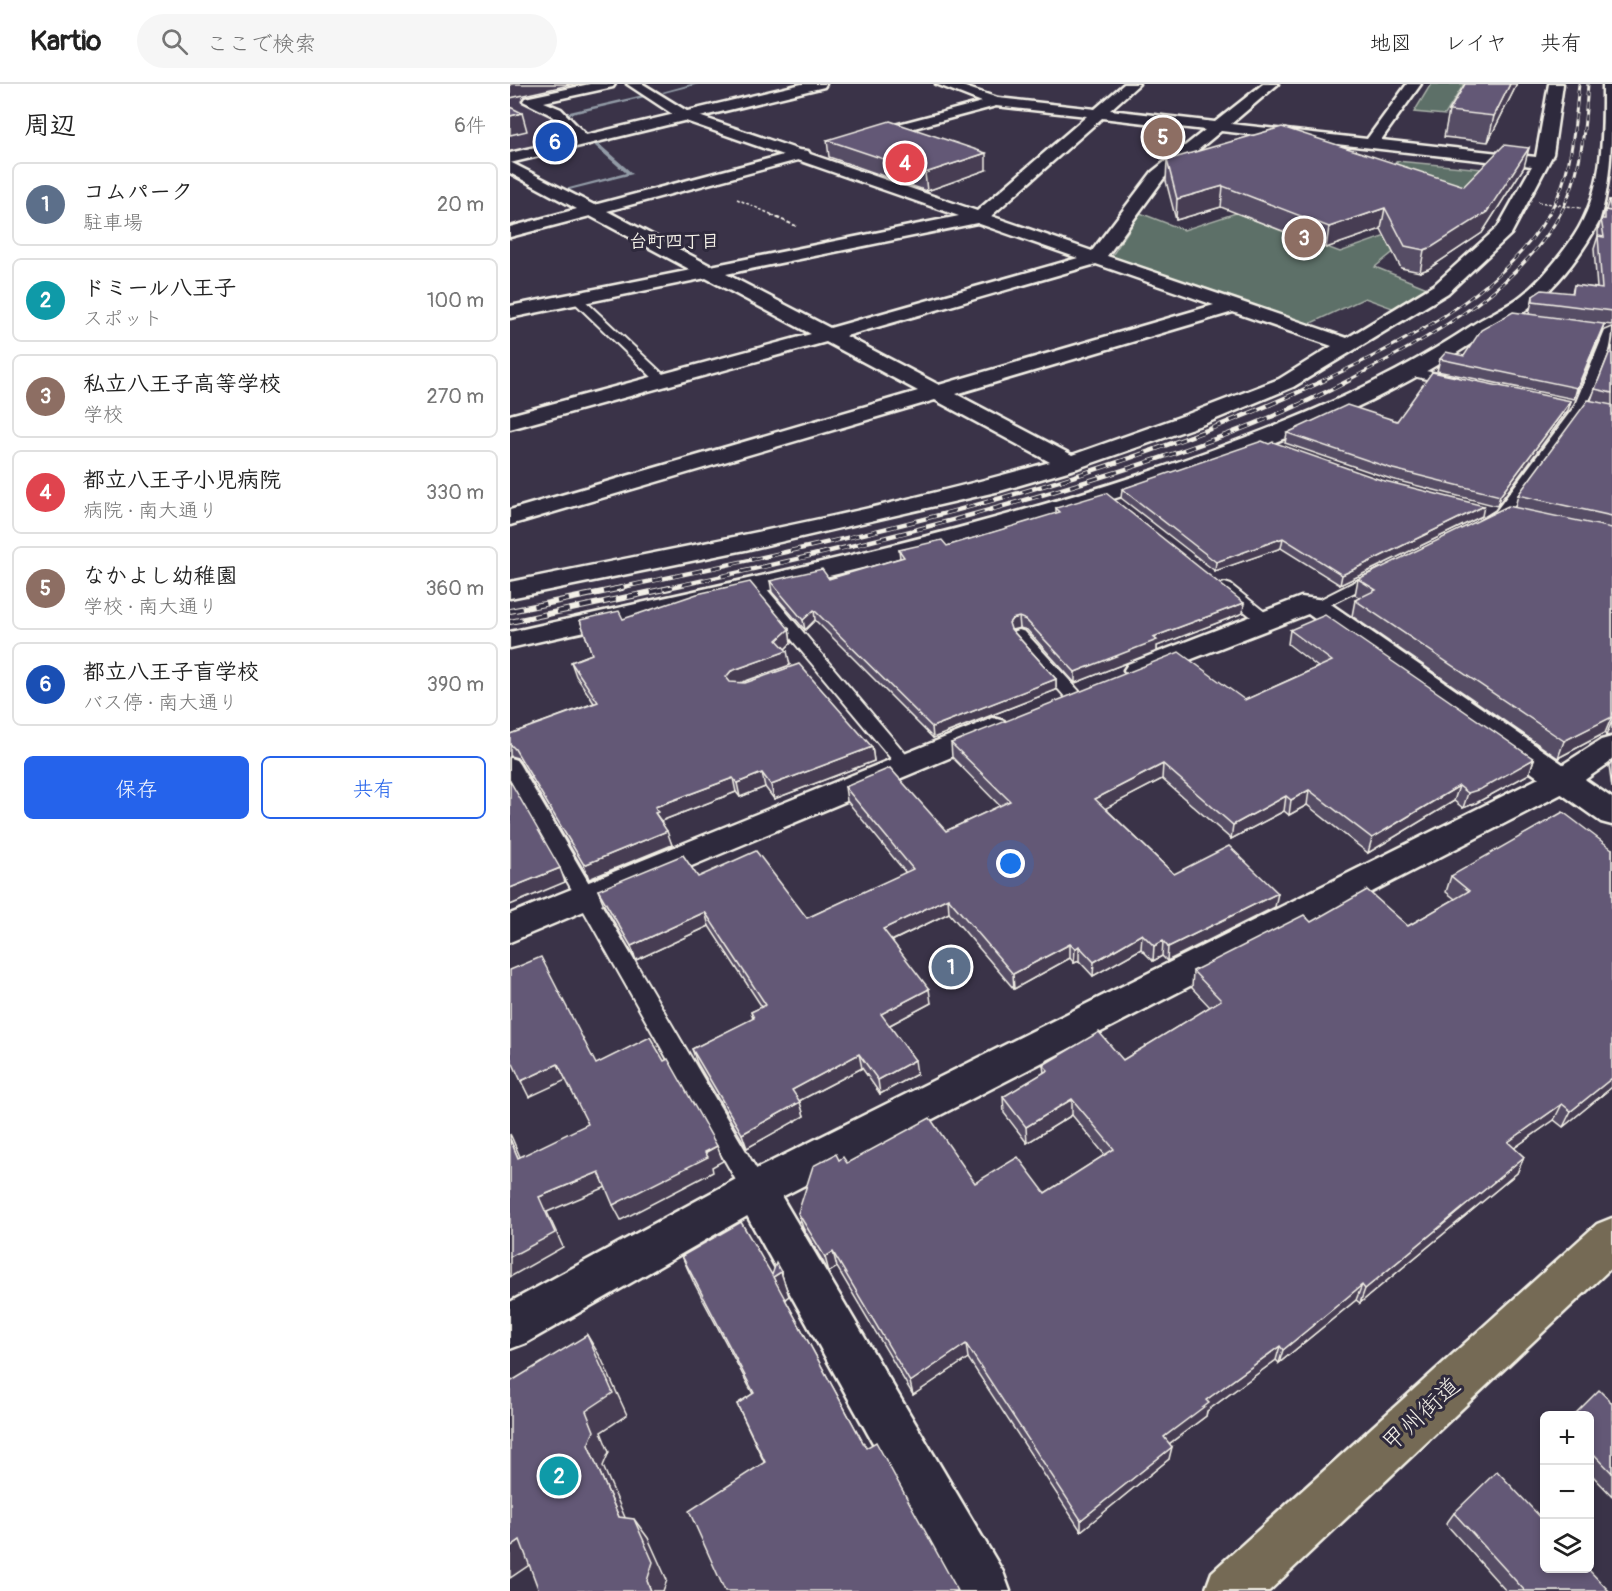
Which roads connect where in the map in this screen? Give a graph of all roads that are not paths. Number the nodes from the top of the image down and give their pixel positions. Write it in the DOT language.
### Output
graph roads {
  1 [pos="608,84"];
  2 [pos="634,84"];
  3 [pos="819,84"];
  4 [pos="943,84"];
  5 [pos="1132,84"];
  6 [pos="1271,84"];
  7 [pos="1414,84"];
  8 [pos="1556,84"];
  9 [pos="1610,84"];
  10 [pos="996,102"];
  11 [pos="1098,112"];
  12 [pos="686,116"];
  13 [pos="1218,126"];
  14 [pos="584,141"];
  15 [pos="845,143"];
  16 [pos="1371,143"];
  17 [pos="822,149"];
  18 [pos="799,155"];
  19 [pos="510,158"];
  20 [pos="1541,162"];
  21 [pos="510,167"];
  22 [pos="1611,174"];
  23 [pos="591,211"];
  24 [pos="980,217"];
  25 [pos="510,232"];
  26 [pos="1096,258"];
  27 [pos="708,272"];
  28 [pos="577,299"];
  29 [pos="1232,306"];
  30 [pos="510,312"];
  31 [pos="1498,316"];
  32 [pos="1521,319"];
  33 [pos="1608,330"];
  34 [pos="829,335"];
  35 [pos="1351,346"];
  36 [pos="1412,372"];
  37 [pos="661,380"];
  38 [pos="1468,384"];
  39 [pos="939,393"];
  40 [pos="510,422"];
  41 [pos="1070,463"];
  42 [pos="1480,509"];
  43 [pos="1507,515"];
  44 [pos="510,518"];
  45 [pos="1470,530"];
  46 [pos="1398,565"];
  47 [pos="1209,576"];
  48 [pos="754,584"];
  49 [pos="510,590"];
  50 [pos="1315,606"];
  51 [pos="1265,620"];
  52 [pos="1019,635"];
  53 [pos="510,640"];
  54 [pos="820,663"];
  55 [pos="798,671"];
  56 [pos="1094,687"];
  57 [pos="1612,747"];
  58 [pos="510,764"];
  59 [pos="904,764"];
  60 [pos="1562,780"];
  61 [pos="1612,814"];
  62 [pos="585,898"];
  63 [pos="510,929"];
  64 [pos="755,1190"];
  65 [pos="1612,1238"];
  66 [pos="510,1327"];
  67 [pos="984,1591"];
  68 [pos="1231,1591"];
  1 -- 14 [label="street"];
  2 -- 12 [label="street"];
  3 -- 12 [label="street"];
  4 -- 10 [label="street"];
  5 -- 11 [label="street"];
  6 -- 13 [label="street"];
  7 -- 16 [label="street"];
  8 -- 20 [label="street"];
  9 -- 22 [label="street"];
  10 -- 11 [label="street"];
  10 -- 15 [label="street"];
  11 -- 13 [label="street"];
  11 -- 24 [label="street"];
  12 -- 14 [label="street"];
  12 -- 18 [label="street"];
  13 -- 16 [label="street"];
  13 -- 26 [label="street"];
  14 -- 19 [label="street"];
  16 -- 20 [label="street"];
  17 -- 18 [label="street"];
  18 -- 23 [label="street"];
  18 -- 24 [label="street"];
  20 -- 35 [label="street"];
  21 -- 23 [label="street"];
  22 -- 31 [label="street"];
  23 -- 25 [label="street"];
  23 -- 27 [label="street"];
  24 -- 26 [label="street"];
  24 -- 27 [label="street"];
  26 -- 29 [label="street"];
  26 -- 34 [label="street"];
  27 -- 28 [label="street"];
  27 -- 34 [label="street"];
  28 -- 30 [label="street"];
  28 -- 37 [label="lane"];
  29 -- 35 [label="street"];
  29 -- 39 [label="street"];
  31 -- 32 [label="lane"];
  31 -- 36 [label="street"];
  33 -- 43 [label="lane"];
  34 -- 37 [label="street"];
  34 -- 39 [label="street"];
  35 -- 41 [label="street"];
  36 -- 38 [label="lane"];
  36 -- 48 [label="street"];
  37 -- 40 [label="street"];
  39 -- 41 [label="street"];
  39 -- 44 [label="street"];
  41 -- 49 [label="street"];
  42 -- 43 [label="lane"];
  43 -- 45 [label="lane"];
  46 -- 50 [label="lane"];
  47 -- 51 [label="lane"];
  48 -- 53 [label="street"];
  48 -- 54 [label="lane"];
  50 -- 51 [label="street"];
  50 -- 60 [label="street"];
  51 -- 56 [label="street"];
  52 -- 56 [label="lane"];
  54 -- 55 [label="lane"];
  54 -- 59 [label="lane"];
  56 -- 59 [label="street"];
  57 -- 60 [label="street"];
  58 -- 62 [label="lane"];
  59 -- 62 [label="street"];
  60 -- 61 [label="street"];
  60 -- 64 [label="street"];
  62 -- 63 [label="street"];
  62 -- 64 [label="lane"];
  64 -- 66 [label="street"];
  64 -- 67 [label="street"];
  65 -- 68 [label="highway, 甲州街道"];
}
